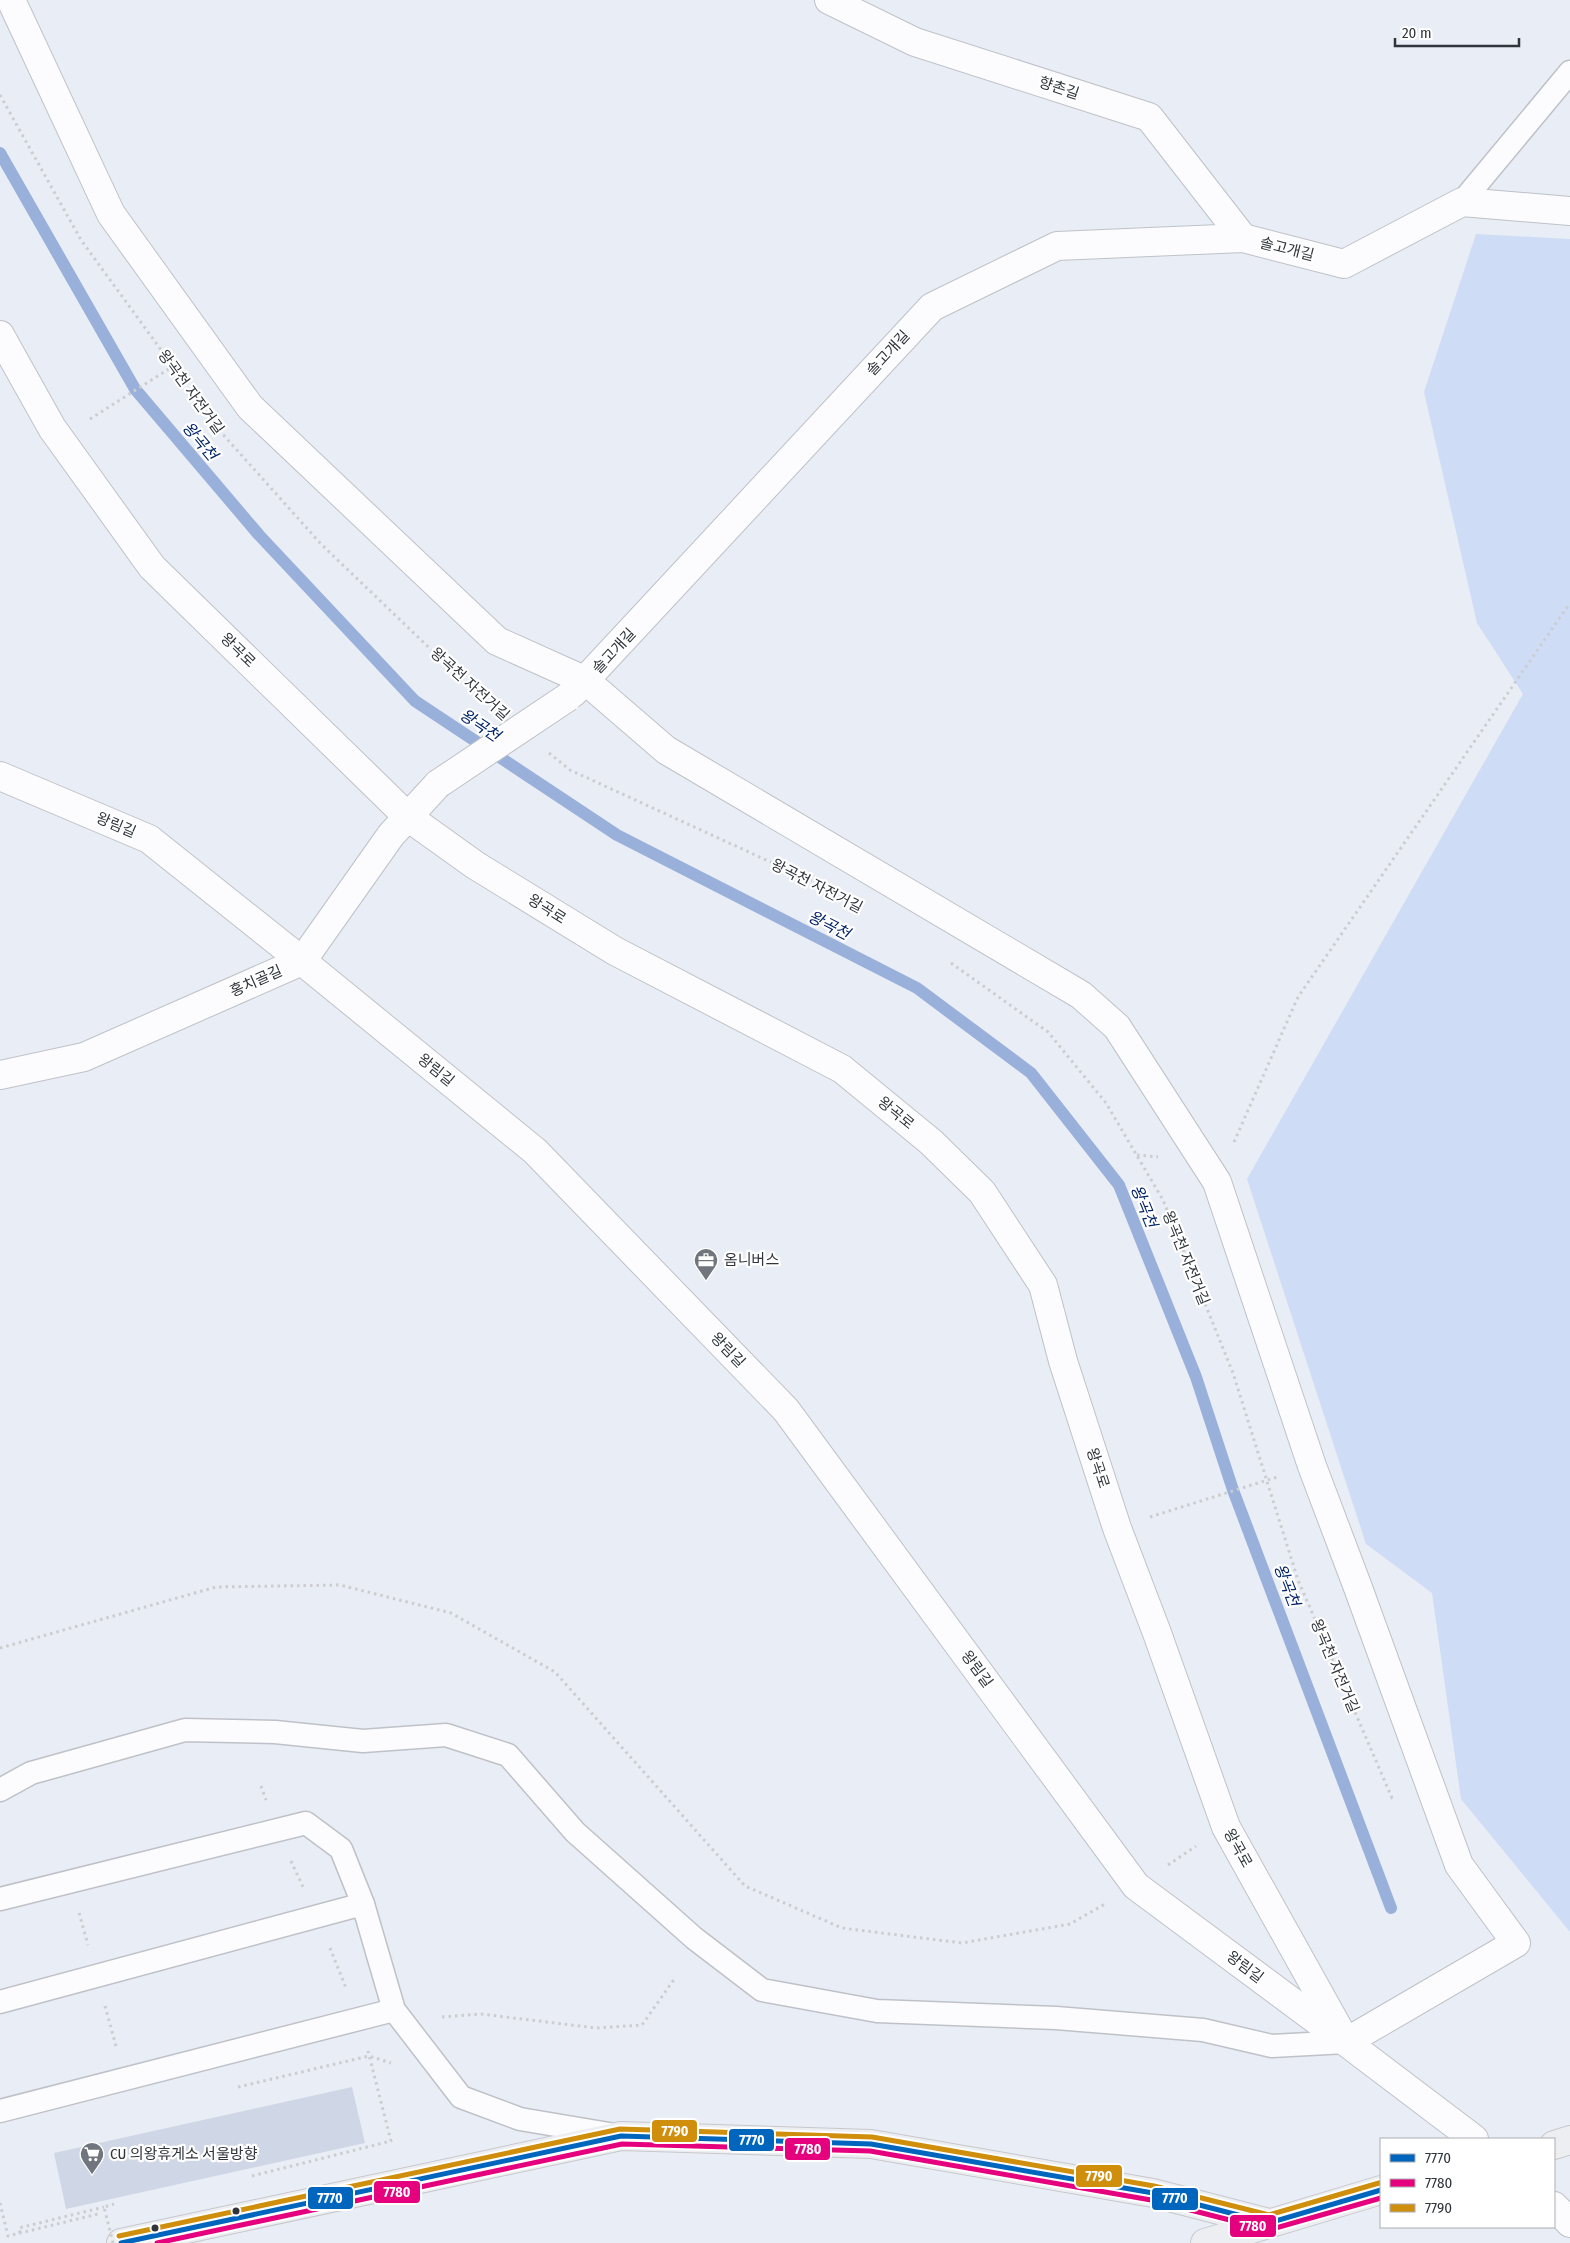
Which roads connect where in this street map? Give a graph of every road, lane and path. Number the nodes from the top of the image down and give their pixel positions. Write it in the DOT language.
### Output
graph roads {
  1 [pos="11,0"];
  2 [pos="829,0"];
  3 [pos="1570,72"];
  4 [pos="0,95"];
  5 [pos="1462,202"];
  6 [pos="1570,211"];
  7 [pos="1243,238"];
  8 [pos="0,335"];
  9 [pos="173,366"];
  10 [pos="179,374"];
  11 [pos="108,406"];
  12 [pos="217,427"];
  13 [pos="1570,603"];
  14 [pos="577,689"];
  15 [pos="496,709"];
  16 [pos="548,752"];
  17 [pos="0,776"];
  18 [pos="408,817"];
  19 [pos="816,882"];
  20 [pos="302,960"];
  21 [pos="949,961"];
  22 [pos="0,1075"];
  23 [pos="1216,1182"];
  24 [pos="1312,1466"];
  25 [pos="1267,1480"];
  26 [pos="1117,1528"];
  27 [pos="0,1648"];
  28 [pos="0,1790"];
  29 [pos="1437,1803"];
  30 [pos="1226,1826"];
  31 [pos="1136,1886"];
  32 [pos="0,1899"];
  33 [pos="363,1904"];
  34 [pos="675,1978"];
  35 [pos="0,2002"];
  36 [pos="394,2010"];
  37 [pos="416,2039"];
  38 [pos="1346,2042"];
  39 [pos="369,2056"];
  40 [pos="228,2090"];
  41 [pos="0,2111"];
  42 [pos="621,2136"];
  43 [pos="1473,2138"];
  44 [pos="1570,2140"];
  45 [pos="1555,2145"];
  46 [pos="249,2176"];
  47 [pos="1370,2193"];
  48 [pos="0,2203"];
  49 [pos="114,2204"];
  50 [pos="104,2206"];
  51 [pos="1555,2207"];
  52 [pos="112,2211"];
  53 [pos="1269,2223"];
  54 [pos="1570,2223"];
  55 [pos="20,2233"];
  56 [pos="113,2243"];
  57 [pos="121,2243"];
  58 [pos="1206,2243"];
  1 -- 14 [label="street"];
  2 -- 7 [label="street, 향촌길"];
  3 -- 5 [label="lane, 솔고개길"];
  4 -- 9 [label="path, 왕곡천 자전거길"];
  5 -- 6 [label="street"];
  5 -- 7 [label="street, 솔고개길"];
  7 -- 14 [label="street, 솔고개길"];
  8 -- 18 [label="street, 왕곡로"];
  9 -- 10 [label="path, 왕곡천 자전거길"];
  9 -- 11 [label="path"];
  12 -- 15 [label="path, 왕곡천 자전거길"];
  13 -- 23 [label="path"];
  14 -- 18 [label="street, 솔고개길, bridge"];
  14 -- 23 [label="street"];
  16 -- 19 [label="path, 왕곡천 자전거길"];
  17 -- 20 [label="street, 왕림길"];
  18 -- 20 [label="street"];
  18 -- 26 [label="street, 왕곡로"];
  20 -- 22 [label="street, 홍치골길"];
  20 -- 31 [label="street, 왕림길"];
  21 -- 25 [label="path, 왕곡천 자전거길"];
  23 -- 24 [label="street"];
  24 -- 25 [label="path"];
  24 -- 29 [label="street"];
  25 -- 26 [label="path"];
  25 -- 29 [label="path, 왕곡천 자전거길"];
  26 -- 30 [label="street, 왕곡로"];
  27 -- 31 [label="path"];
  28 -- 38 [label="lane"];
  29 -- 38 [label="street"];
  30 -- 31 [label="path"];
  30 -- 38 [label="street, 왕곡로"];
  31 -- 38 [label="street, 왕림길"];
  32 -- 33 [label="lane"];
  33 -- 35 [label="lane"];
  33 -- 36 [label="lane"];
  34 -- 37 [label="path"];
  36 -- 37 [label="lane"];
  36 -- 41 [label="lane"];
  37 -- 39 [label="path"];
  37 -- 42 [label="lane"];
  38 -- 43 [label="street, 왕곡로"];
  39 -- 40 [label="path"];
  39 -- 46 [label="path"];
  42 -- 53 [label="highway"];
  42 -- 57 [label="highway"];
  44 -- 45 [label="highway"];
  47 -- 53 [label="highway"];
  48 -- 55 [label="path"];
  49 -- 50 [label="path, bridge"];
  50 -- 55 [label="path"];
  50 -- 56 [label="path, bridge"];
  51 -- 54 [label="street"];
  52 -- 55 [label="path"];
  53 -- 58 [label="highway"];
}
